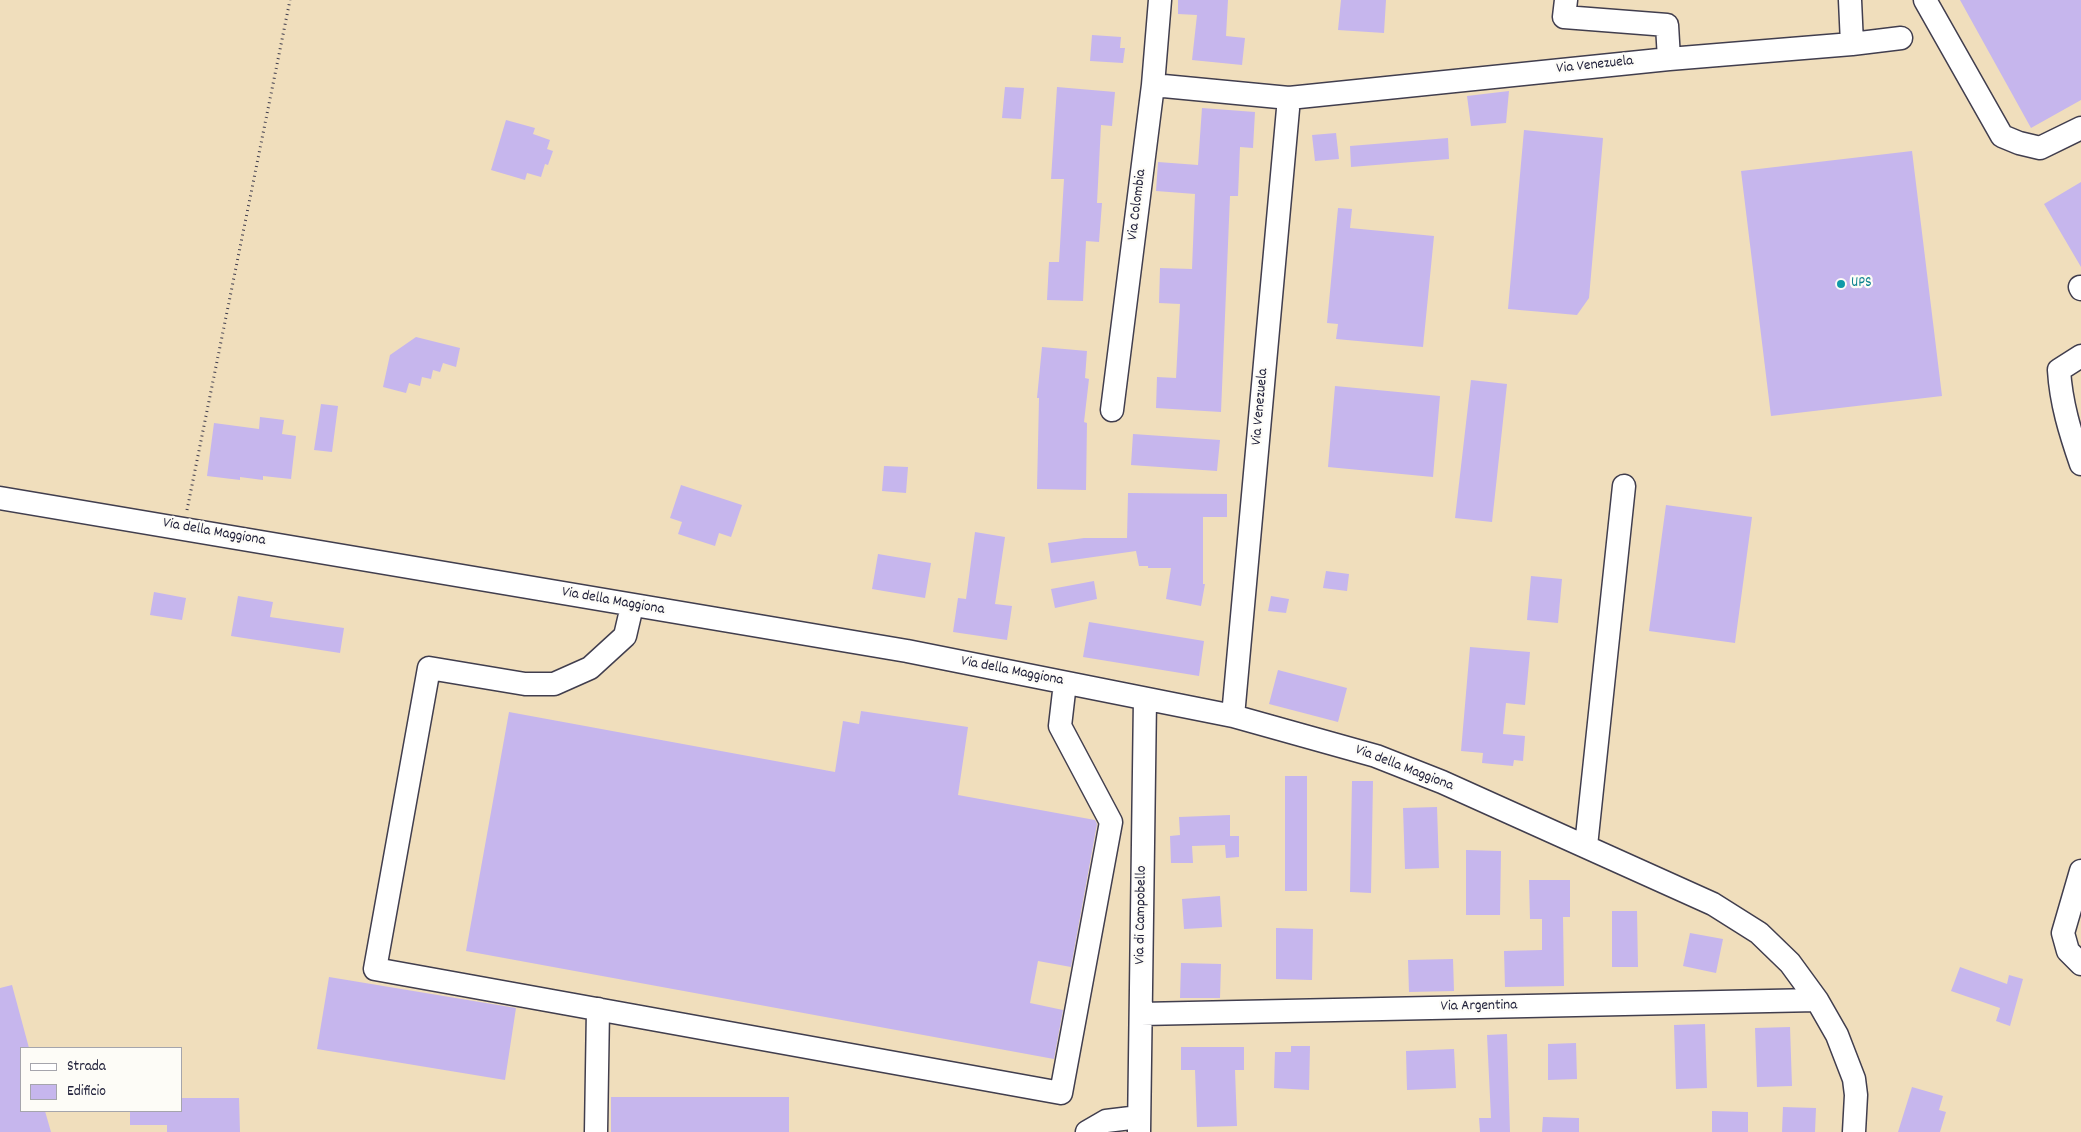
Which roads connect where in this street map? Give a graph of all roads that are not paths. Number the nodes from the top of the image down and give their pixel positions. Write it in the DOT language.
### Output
graph roads {
  1 [pos="1160,0"];
  2 [pos="1566,0"];
  3 [pos="1850,0"];
  4 [pos="1925,0"];
  5 [pos="1901,38"];
  6 [pos="1852,44"];
  7 [pos="1669,59"];
  8 [pos="1153,85"];
  9 [pos="1289,98"];
  10 [pos="2081,128"];
  11 [pos="2081,356"];
  12 [pos="1112,410"];
  13 [pos="2081,464"];
  14 [pos="1624,486"];
  15 [pos="0,498"];
  16 [pos="632,606"];
  17 [pos="1065,683"];
  18 [pos="1144,699"];
  19 [pos="1233,716"];
  20 [pos="1586,846"];
  21 [pos="2081,871"];
  22 [pos="2081,964"];
  23 [pos="1817,1000"];
  24 [pos="598,1009"];
  25 [pos="1141,1014"];
  26 [pos="1139,1125"];
  27 [pos="596,1132"];
  28 [pos="1087,1132"];
  29 [pos="1854,1132"];
  1 -- 8 [label="street, Via Colombia"];
  2 -- 7 [label="street"];
  3 -- 6 [label="street"];
  4 -- 10 [label="street"];
  5 -- 6 [label="street, Via Venezuela"];
  6 -- 7 [label="street, Via Venezuela"];
  7 -- 9 [label="street, Via Venezuela"];
  8 -- 9 [label="street, Via Venezuela"];
  8 -- 12 [label="street, Via Colombia"];
  9 -- 19 [label="street, Via Venezuela"];
  11 -- 13 [label="street"];
  14 -- 20 [label="street"];
  15 -- 16 [label="street, Via della Maggiona"];
  16 -- 17 [label="street, Via della Maggiona"];
  16 -- 24 [label="street"];
  17 -- 18 [label="street, Via della Maggiona"];
  17 -- 24 [label="street"];
  18 -- 19 [label="street, Via della Maggiona"];
  18 -- 25 [label="street, Via di Campobello"];
  19 -- 20 [label="street, Via della Maggiona"];
  20 -- 23 [label="street, Via della Maggiona"];
  21 -- 22 [label="street"];
  23 -- 25 [label="street, Via Argentina"];
  23 -- 29 [label="street, Via della Maggiona"];
  24 -- 27 [label="street"];
  25 -- 26 [label="street, Via di Campobello"];
  26 -- 28 [label="street"];
}
